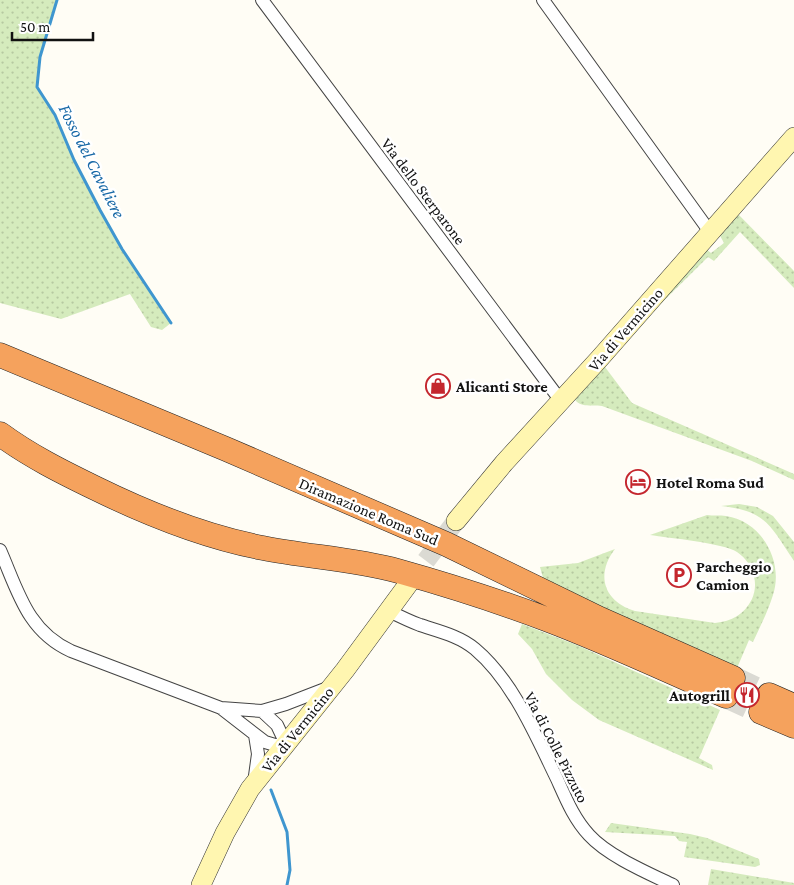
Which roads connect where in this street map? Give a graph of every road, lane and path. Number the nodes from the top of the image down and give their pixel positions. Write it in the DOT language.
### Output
graph roads {
  1 [pos="262,0"];
  2 [pos="543,0"];
  3 [pos="794,137"];
  4 [pos="710,232"];
  5 [pos="0,355"];
  6 [pos="561,401"];
  7 [pos="0,434"];
  8 [pos="456,521"];
  9 [pos="0,550"];
  10 [pos="409,583"];
  11 [pos="389,611"];
  12 [pos="332,686"];
  13 [pos="794,706"];
  14 [pos="221,708"];
  15 [pos="262,711"];
  16 [pos="794,726"];
  17 [pos="255,736"];
  18 [pos="286,744"];
  19 [pos="254,784"];
  20 [pos="201,885"];
  21 [pos="673,885"];
  1 -- 6 [label="street, Via dello Sterparone"];
  2 -- 4 [label="street"];
  3 -- 4 [label="main road, Via di Vermicino"];
  4 -- 6 [label="main road, Via di Vermicino"];
  5 -- 7 [label="highway, Diramazione Roma Sud"];
  6 -- 8 [label="main road, Via di Vermicino"];
  9 -- 14 [label="street"];
  10 -- 11 [label="main road, Via di Vermicino"];
  11 -- 12 [label="main road, Via di Vermicino"];
  11 -- 21 [label="street, Via di Colle Pizzuto"];
  12 -- 15 [label="street"];
  12 -- 18 [label="main road, Via di Vermicino"];
  13 -- 16 [label="highway"];
  14 -- 15 [label="street"];
  14 -- 17 [label="street"];
  15 -- 18 [label="street"];
  17 -- 18 [label="street"];
  17 -- 19 [label="street"];
  18 -- 19 [label="main road, Via di Vermicino"];
  19 -- 20 [label="main road, Via di Vermicino"];
}
